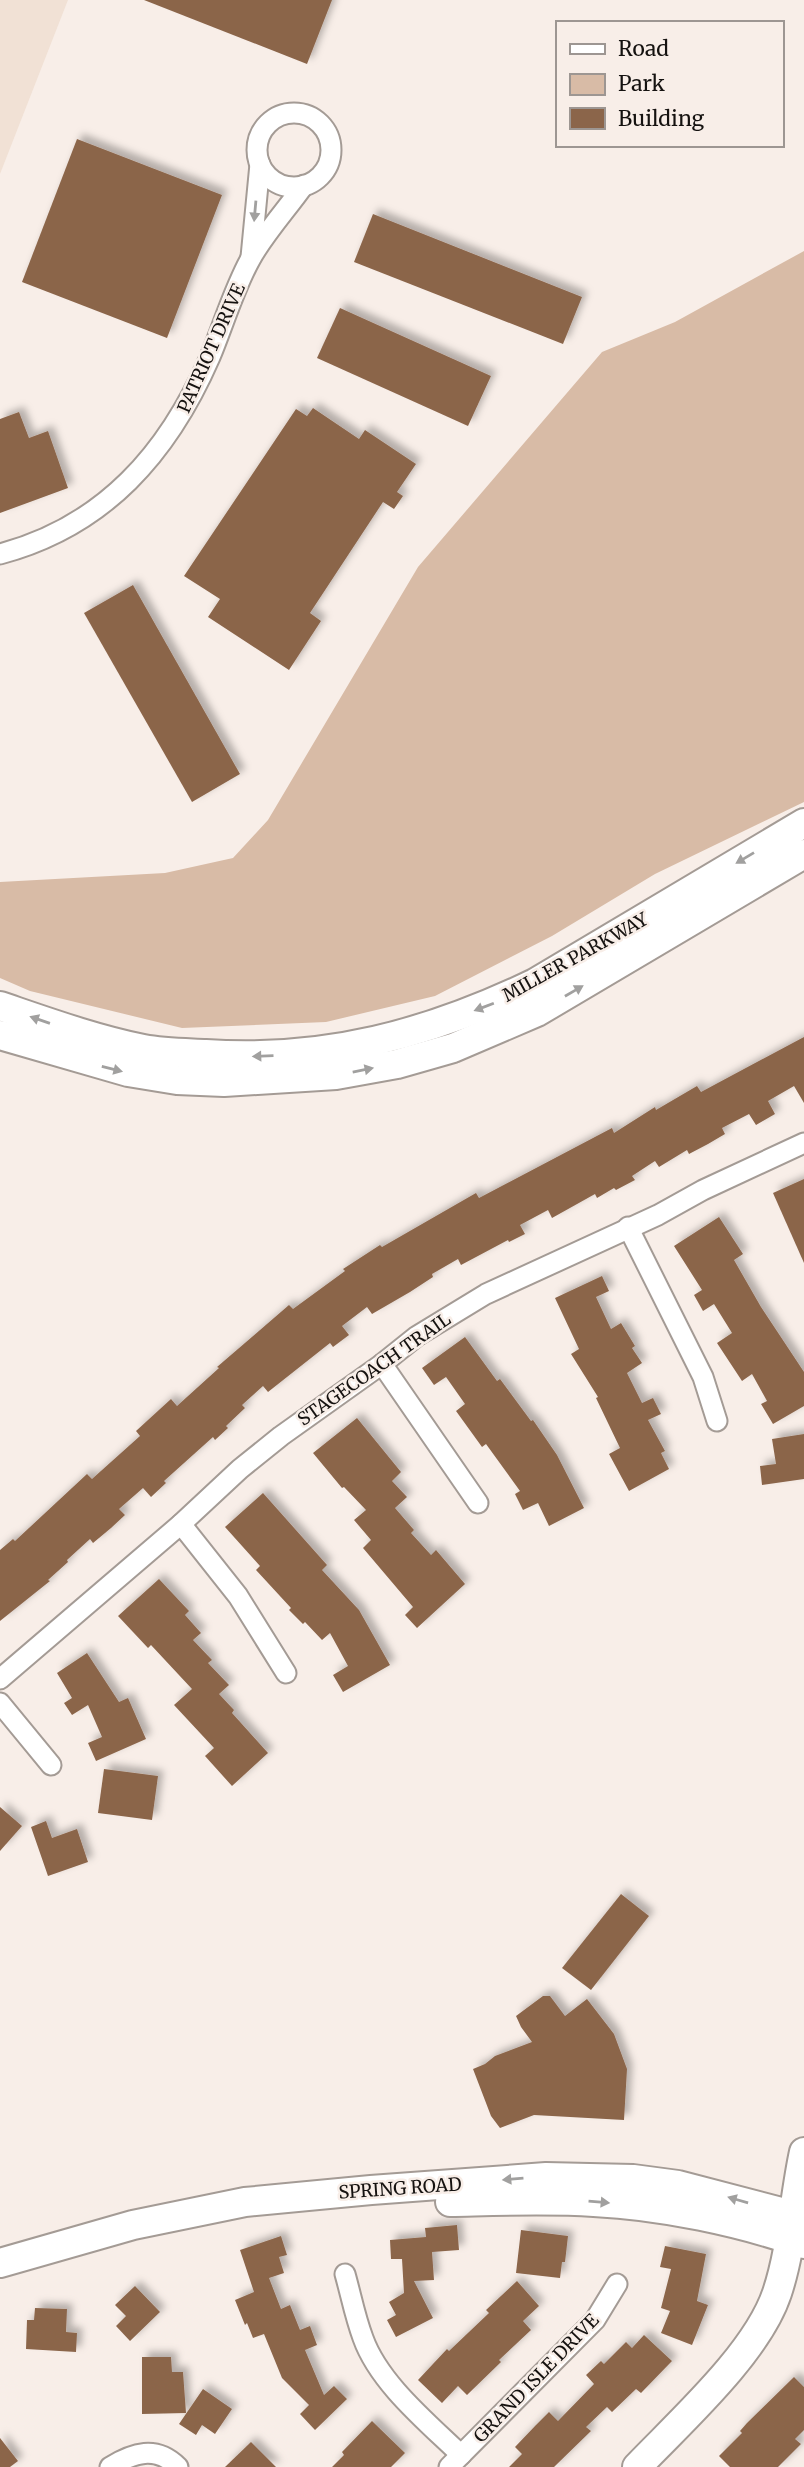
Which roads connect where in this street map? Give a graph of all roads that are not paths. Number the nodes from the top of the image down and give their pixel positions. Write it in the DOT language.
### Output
graph roads {
  1 [pos="260,164"];
  2 [pos="304,185"];
  3 [pos="250,258"];
  4 [pos="0,554"];
  5 [pos="804,824"];
  6 [pos="804,854"];
  7 [pos="0,1006"];
  8 [pos="0,1035"];
  9 [pos="804,1143"];
  10 [pos="628,1227"];
  11 [pos="382,1364"];
  12 [pos="717,1420"];
  13 [pos="478,1503"];
  14 [pos="181,1524"];
  15 [pos="286,1673"];
  16 [pos="0,1679"];
  17 [pos="0,1703"];
  18 [pos="51,1765"];
  19 [pos="804,2152"];
  20 [pos="798,2229"];
  21 [pos="0,2263"];
  22 [pos="345,2274"];
  23 [pos="0,2276"];
  24 [pos="617,2284"];
  25 [pos="455,2461"];
  26 [pos="110,2467"];
  27 [pos="178,2467"];
  28 [pos="637,2467"];
  1 -- 2 [label="street"];
  1 -- 2 [label="street"];
  1 -- 3 [label="street, PATRIOT DRIVE, one-way"];
  2 -- 3 [label="street, PATRIOT DRIVE"];
  3 -- 4 [label="street, PATRIOT DRIVE"];
  5 -- 7 [label="street, MILLER PARKWAY, one-way"];
  8 -- 6 [label="street, MILLER PARKWAY, one-way"];
  9 -- 10 [label="street, STAGECOACH TRAIL"];
  10 -- 11 [label="street, STAGECOACH TRAIL"];
  10 -- 12 [label="street"];
  11 -- 13 [label="street"];
  11 -- 14 [label="street, STAGECOACH TRAIL"];
  14 -- 15 [label="street"];
  14 -- 16 [label="street, STAGECOACH TRAIL"];
  17 -- 18 [label="street"];
  19 -- 20 [label="street"];
  20 -- 21 [label="street, SPRING ROAD, one-way"];
  23 -- 20 [label="street, SPRING ROAD, one-way"];
  20 -- 28 [label="street"];
  22 -- 25 [label="street"];
  24 -- 25 [label="street, GRAND ISLE DRIVE"];
  26 -- 27 [label="street"];
}
